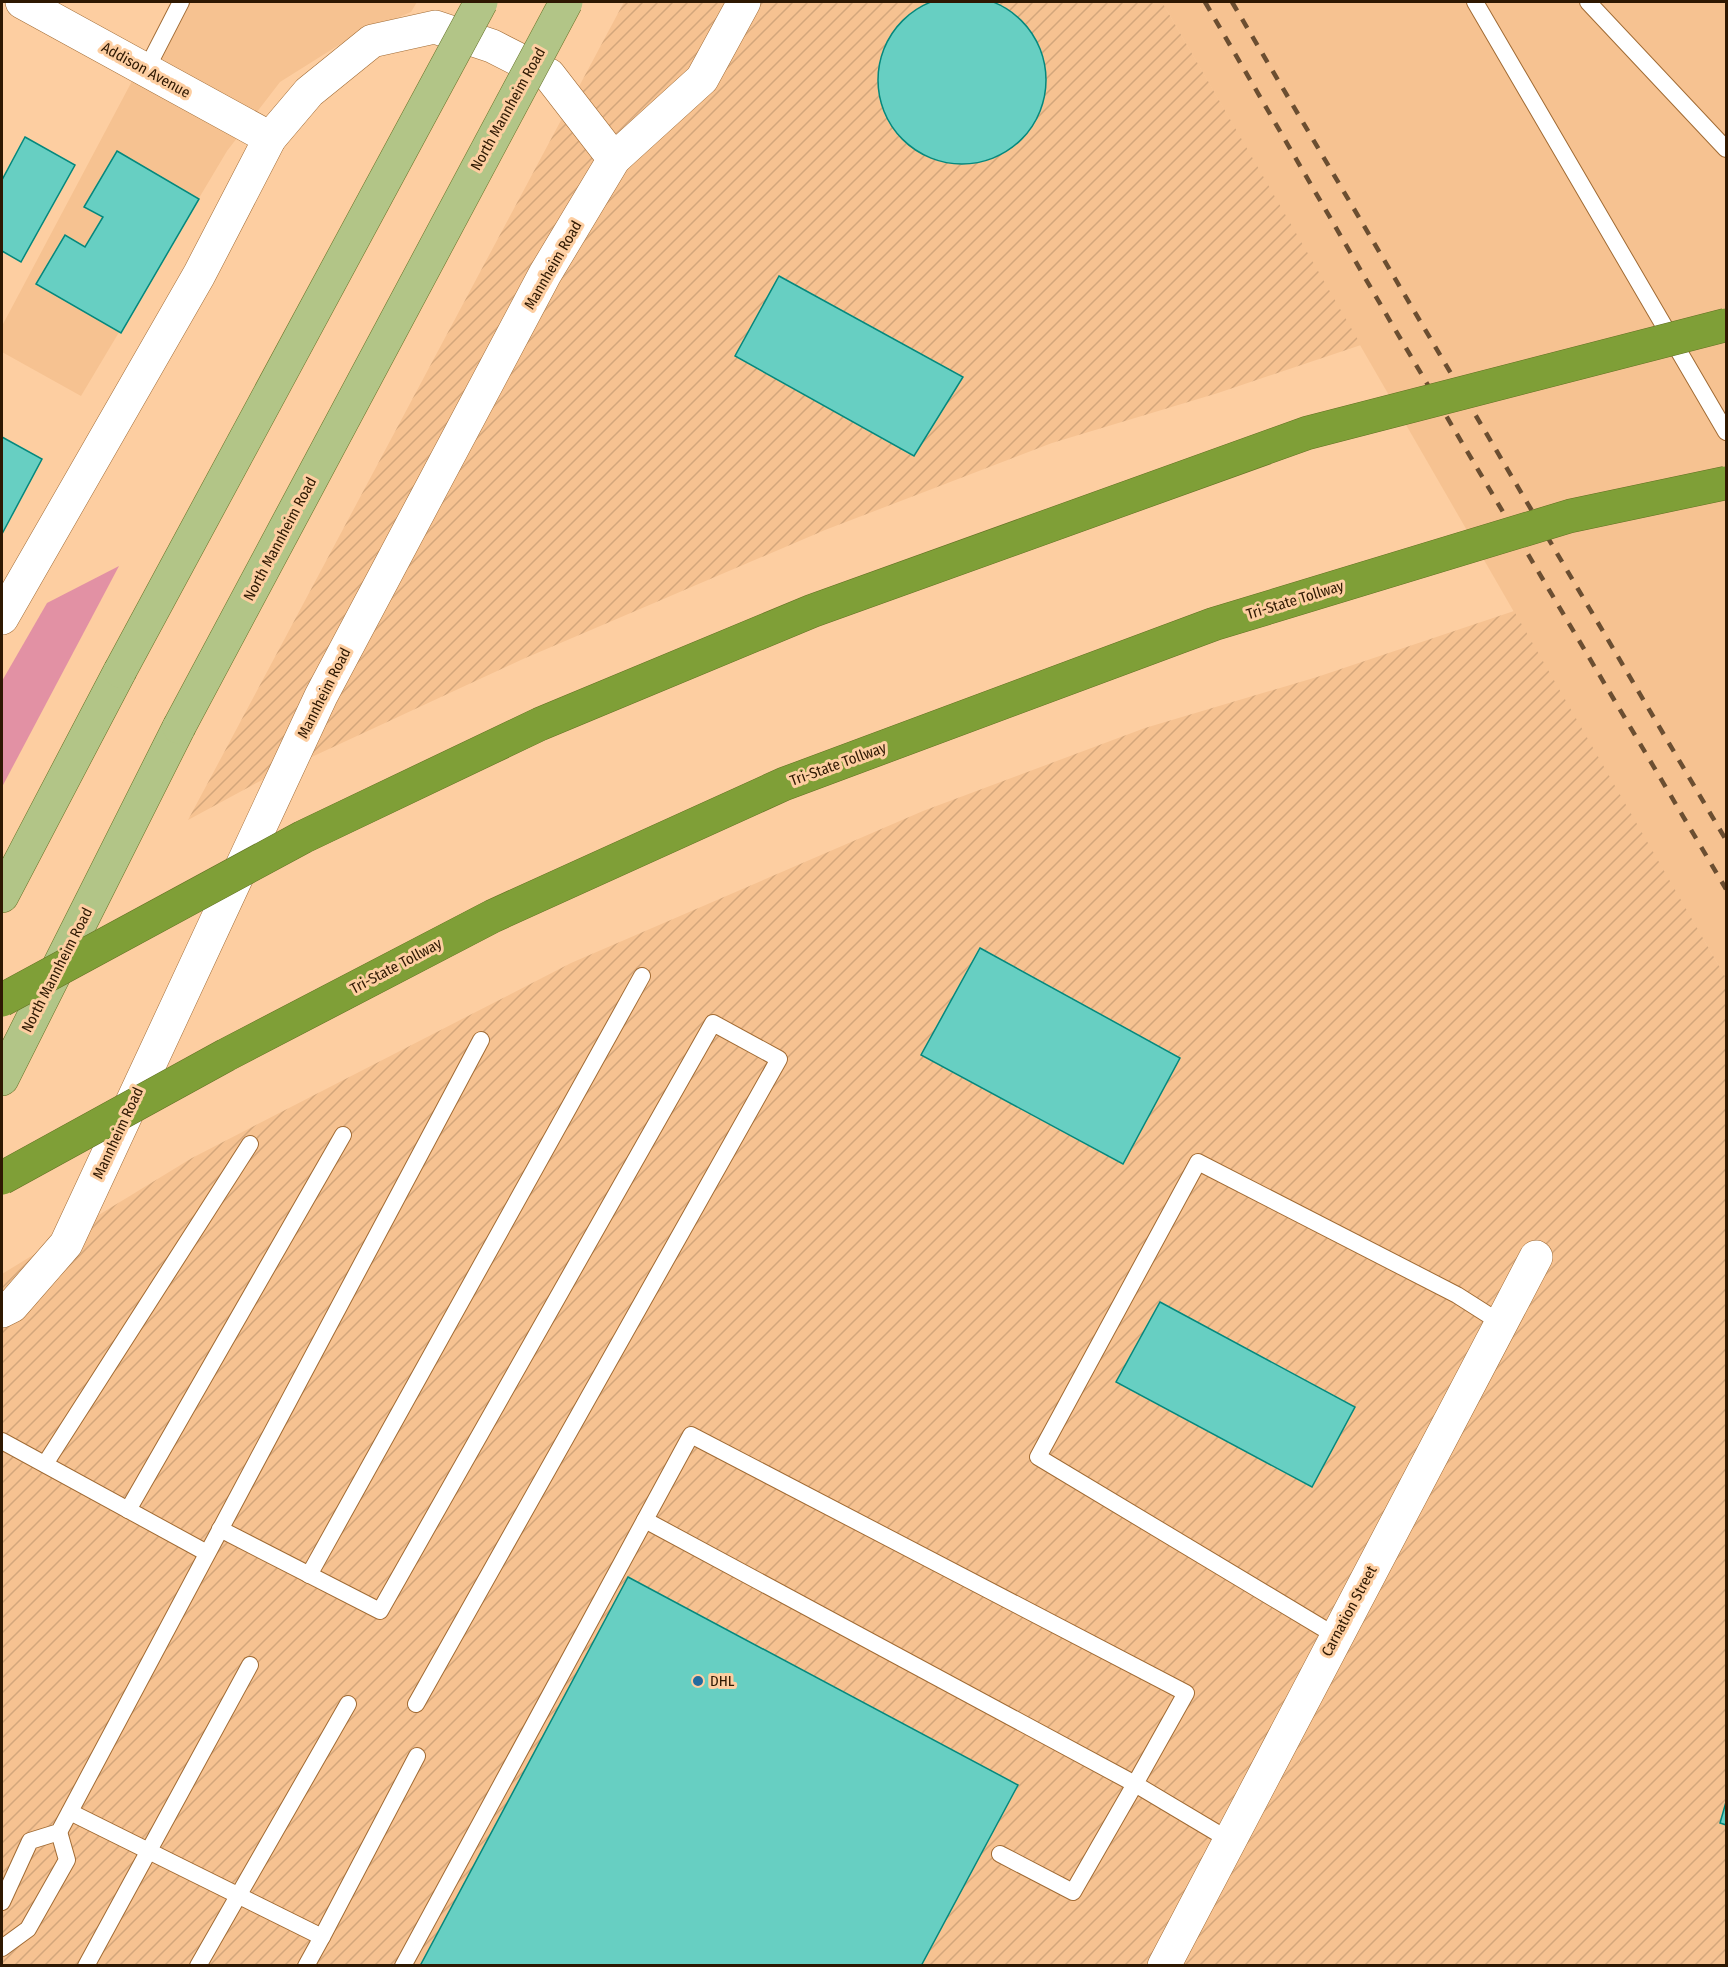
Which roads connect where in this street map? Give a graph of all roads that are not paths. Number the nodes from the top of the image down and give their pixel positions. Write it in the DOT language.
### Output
graph roads {
  1 [pos="22,2"];
  2 [pos="181,2"];
  3 [pos="481,2"];
  4 [pos="566,2"];
  5 [pos="744,2"];
  6 [pos="1475,2"];
  7 [pos="1588,2"];
  8 [pos="146,70"];
  9 [pos="270,138"];
  10 [pos="1726,149"];
  11 [pos="614,159"];
  12 [pos="1726,326"];
  13 [pos="1726,432"];
  14 [pos="1726,483"];
  15 [pos="2,618"];
  16 [pos="2,896"];
  17 [pos="642,976"];
  18 [pos="2,1000"];
  19 [pos="481,1040"];
  20 [pos="2,1079"];
  21 [pos="343,1135"];
  22 [pos="250,1144"];
  23 [pos="2,1178"];
  24 [pos="66,1244"];
  25 [pos="1536,1257"];
  26 [pos="2,1280"];
  27 [pos="2,1311"];
  28 [pos="1501,1323"];
  29 [pos="2,1441"];
  30 [pos="45,1464"];
  31 [pos="128,1510"];
  32 [pos="645,1520"];
  33 [pos="220,1529"];
  34 [pos="207,1553"];
  35 [pos="309,1575"];
  36 [pos="1336,1636"];
  37 [pos="250,1665"];
  38 [pos="348,1704"];
  39 [pos="416,1704"];
  40 [pos="417,1756"];
  41 [pos="1135,1784"];
  42 [pos="70,1812"];
  43 [pos="59,1832"];
  44 [pos="1229,1840"];
  45 [pos="147,1850"];
  46 [pos="1000,1854"];
  47 [pos="238,1895"];
  48 [pos="2,1902"];
  49 [pos="322,1936"];
  50 [pos="2,1948"];
  51 [pos="86,1965"];
  52 [pos="198,1965"];
  53 [pos="306,1965"];
  54 [pos="403,1965"];
  55 [pos="1164,1965"];
  1 -- 8 [label="street, Addison Avenue"];
  2 -- 8 [label="lane"];
  3 -- 16 [label="main road, bridge"];
  4 -- 20 [label="main road, North Mannheim Road, bridge"];
  5 -- 11 [label="street, Mannheim Road"];
  6 -- 13 [label="lane"];
  7 -- 10 [label="lane"];
  8 -- 9 [label="street, Addison Avenue"];
  9 -- 11 [label="street"];
  9 -- 15 [label="street"];
  11 -- 24 [label="street, Mannheim Road"];
  12 -- 18 [label="highway, bridge"];
  14 -- 23 [label="highway, Tri-State Tollway, bridge"];
  17 -- 35 [label="lane"];
  19 -- 33 [label="lane"];
  21 -- 31 [label="lane"];
  22 -- 30 [label="lane"];
  24 -- 26 [label="street"];
  24 -- 27 [label="street, Mannheim Road"];
  25 -- 28 [label="street, Carnation Street"];
  28 -- 36 [label="street, Carnation Street"];
  28 -- 36 [label="lane"];
  29 -- 30 [label="lane"];
  30 -- 31 [label="lane"];
  31 -- 34 [label="lane"];
  32 -- 41 [label="lane"];
  32 -- 41 [label="lane"];
  32 -- 54 [label="lane"];
  33 -- 34 [label="lane"];
  33 -- 35 [label="lane"];
  34 -- 42 [label="lane"];
  35 -- 39 [label="lane"];
  36 -- 44 [label="street, Carnation Street"];
  37 -- 45 [label="lane"];
  38 -- 47 [label="lane"];
  40 -- 49 [label="lane"];
  41 -- 44 [label="lane"];
  41 -- 46 [label="lane"];
  42 -- 43 [label="lane"];
  42 -- 45 [label="lane"];
  43 -- 48 [label="lane"];
  43 -- 50 [label="lane"];
  44 -- 55 [label="street, Carnation Street"];
  45 -- 47 [label="lane"];
  45 -- 51 [label="lane"];
  47 -- 49 [label="lane"];
  47 -- 52 [label="lane"];
  49 -- 53 [label="lane"];
}
